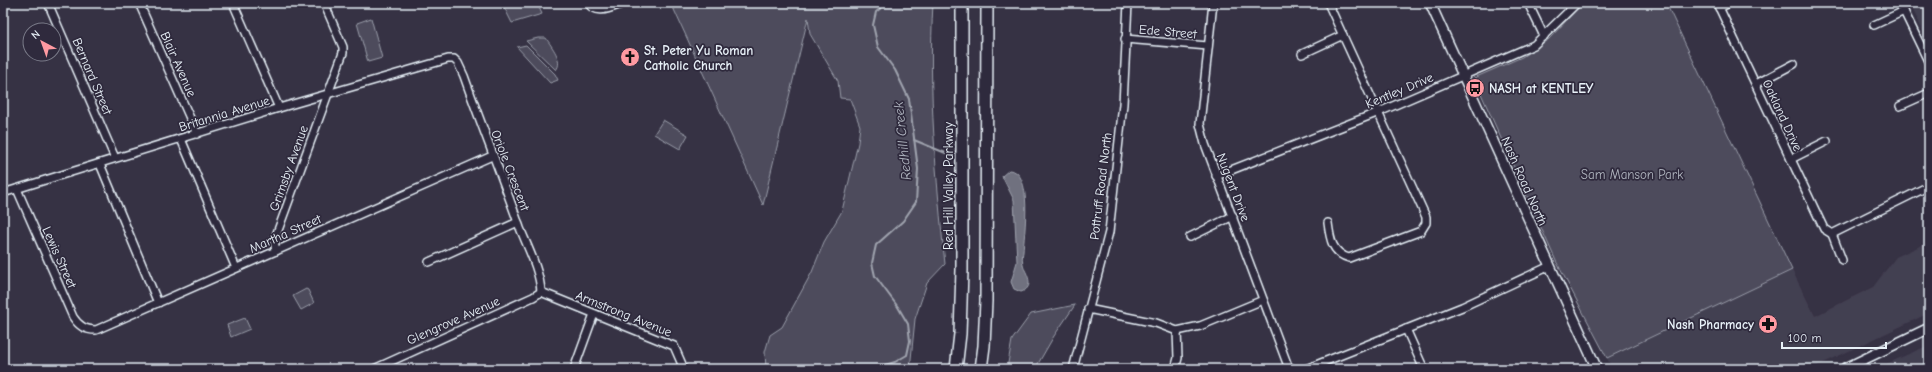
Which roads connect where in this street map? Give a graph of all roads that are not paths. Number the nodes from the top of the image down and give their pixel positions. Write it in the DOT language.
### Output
graph roads {
  1 [pos="48,3"];
  2 [pos="139,3"];
  3 [pos="233,3"];
  4 [pos="324,3"];
  5 [pos="624,3"];
  6 [pos="962,3"];
  7 [pos="987,3"];
  8 [pos="1128,3"];
  9 [pos="1213,3"];
  10 [pos="1328,3"];
  11 [pos="1430,3"];
  12 [pos="1528,3"];
  13 [pos="1576,3"];
  14 [pos="1729,3"];
  15 [pos="1900,3"];
  16 [pos="1718,5"];
  17 [pos="591,6"];
  18 [pos="1904,11"];
  19 [pos="1874,25"];
  20 [pos="1343,35"];
  21 [pos="1544,36"];
  22 [pos="1125,39"];
  23 [pos="1208,46"];
  24 [pos="1302,54"];
  25 [pos="454,59"];
  26 [pos="1929,63"];
  27 [pos="1794,64"];
  28 [pos="1464,75"];
  29 [pos="1756,84"];
  30 [pos="328,93"];
  31 [pos="1929,93"];
  32 [pos="1900,106"];
  33 [pos="279,108"];
  34 [pos="1379,112"];
  35 [pos="197,134"];
  36 [pos="181,139"];
  37 [pos="1827,142"];
  38 [pos="492,156"];
  39 [pos="115,158"];
  40 [pos="1791,158"];
  41 [pos="100,164"];
  42 [pos="1216,176"];
  43 [pos="1929,186"];
  44 [pos="17,189"];
  45 [pos="3,193"];
  46 [pos="1233,216"];
  47 [pos="518,222"];
  48 [pos="1328,223"];
  49 [pos="1832,234"];
  50 [pos="1190,237"];
  51 [pos="276,251"];
  52 [pos="1842,260"];
  53 [pos="429,262"];
  54 [pos="1550,266"];
  55 [pos="236,268"];
  56 [pos="541,292"];
  57 [pos="1263,300"];
  58 [pos="158,303"];
  59 [pos="1088,309"];
  60 [pos="594,314"];
  61 [pos="1929,328"];
  62 [pos="1406,329"];
  63 [pos="87,330"];
  64 [pos="1177,330"];
  65 [pos="1423,367"];
  66 [pos="374,369"];
  67 [pos="574,369"];
  68 [pos="684,369"];
  69 [pos="956,369"];
  70 [pos="981,369"];
  71 [pos="1073,369"];
  72 [pos="1175,369"];
  73 [pos="1293,369"];
  74 [pos="1306,369"];
  75 [pos="1597,369"];
  76 [pos="1844,369"];
  1 -- 39 [label="street, Bernard Street"];
  2 -- 35 [label="street, Blair Avenue"];
  3 -- 33 [label="street"];
  4 -- 30 [label="street, Grimsby Avenue"];
  5 -- 17 [label="street"];
  6 -- 69 [label="highway, Red Hill Valley Parkway"];
  7 -- 70 [label="highway"];
  8 -- 22 [label="street, Pottruff Road North"];
  9 -- 23 [label="street, Nugent Drive"];
  10 -- 20 [label="street"];
  11 -- 28 [label="main road, Nash Road North"];
  12 -- 21 [label="street"];
  13 -- 21 [label="street, Kentley Drive"];
  14 -- 16 [label="street"];
  15 -- 18 [label="street"];
  16 -- 29 [label="street, Oakland Drive"];
  18 -- 19 [label="street"];
  18 -- 26 [label="street"];
  20 -- 24 [label="street"];
  20 -- 34 [label="street"];
  21 -- 28 [label="street, Kentley Drive"];
  22 -- 23 [label="street, Ede Street"];
  22 -- 59 [label="street, Pottruff Road North"];
  23 -- 42 [label="street, Nugent Drive"];
  25 -- 30 [label="street, Britannia Avenue"];
  25 -- 38 [label="street, Oriole Crescent"];
  27 -- 29 [label="street"];
  28 -- 34 [label="street, Kentley Drive"];
  28 -- 54 [label="main road, Nash Road North"];
  29 -- 40 [label="street, Oakland Drive"];
  30 -- 33 [label="street, Britannia Avenue"];
  30 -- 51 [label="street, Grimsby Avenue"];
  31 -- 32 [label="street"];
  33 -- 35 [label="street, Britannia Avenue"];
  34 -- 42 [label="street, Kentley Drive"];
  34 -- 48 [label="street"];
  35 -- 36 [label="street, Britannia Avenue"];
  36 -- 39 [label="street, Britannia Avenue"];
  36 -- 55 [label="street"];
  37 -- 40 [label="street"];
  38 -- 47 [label="street, Oriole Crescent"];
  38 -- 51 [label="street, Martha Street"];
  39 -- 41 [label="street, Britannia Avenue"];
  40 -- 49 [label="street, Oakland Drive"];
  41 -- 44 [label="street, Britannia Avenue"];
  41 -- 58 [label="street"];
  42 -- 46 [label="street, Nugent Drive"];
  43 -- 49 [label="street"];
  44 -- 45 [label="street, Britannia Avenue"];
  44 -- 63 [label="street, Lewis Street"];
  46 -- 50 [label="street"];
  46 -- 57 [label="street, Nugent Drive"];
  47 -- 53 [label="street"];
  47 -- 56 [label="street, Oriole Crescent"];
  49 -- 52 [label="street, Oakland Drive"];
  51 -- 55 [label="street, Martha Street"];
  54 -- 62 [label="street"];
  54 -- 75 [label="main road, Nash Road North"];
  55 -- 58 [label="street, Martha Street"];
  56 -- 60 [label="street, Armstrong Avenue"];
  56 -- 66 [label="street, Glengrove Avenue"];
  57 -- 64 [label="street"];
  57 -- 73 [label="street, Nugent Drive"];
  58 -- 63 [label="street, Martha Street"];
  59 -- 64 [label="street"];
  59 -- 71 [label="street, Pottruff Road North"];
  60 -- 67 [label="street"];
  60 -- 68 [label="street, Armstrong Avenue"];
  61 -- 76 [label="main road"];
  62 -- 65 [label="street"];
  62 -- 74 [label="street"];
  64 -- 72 [label="street"];
}
